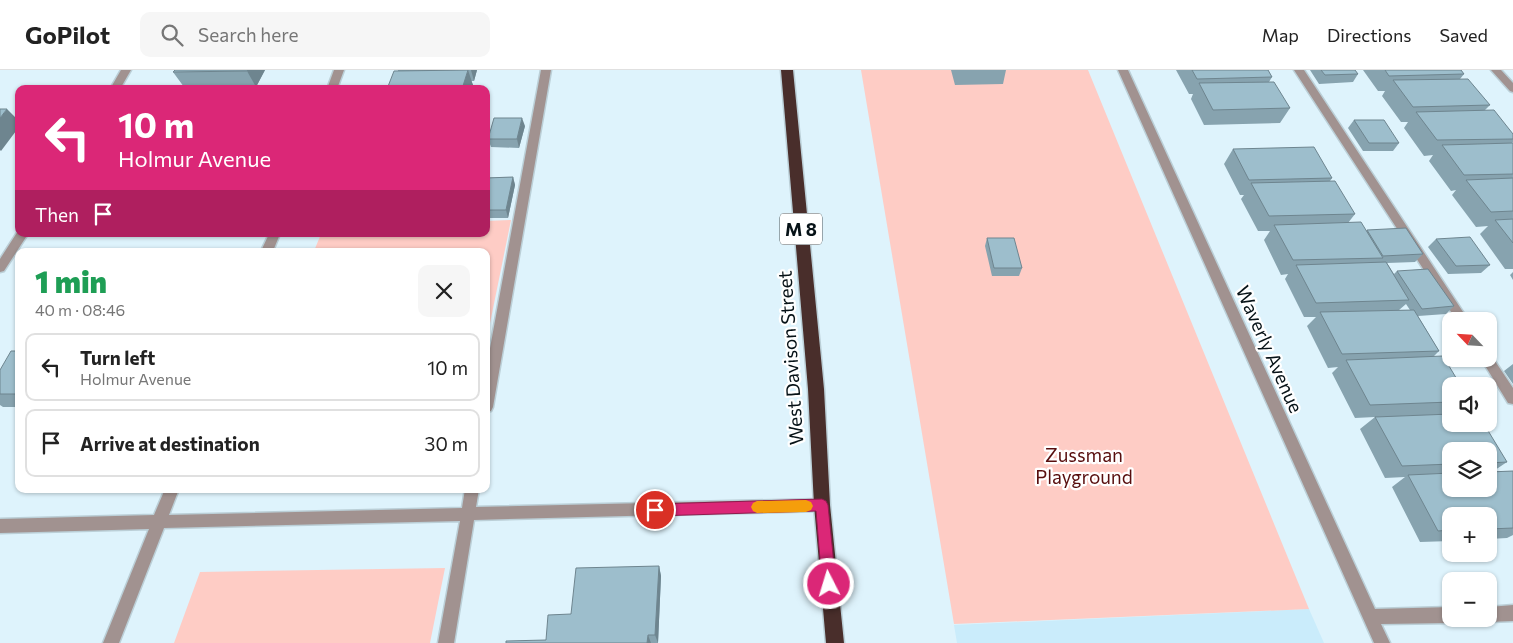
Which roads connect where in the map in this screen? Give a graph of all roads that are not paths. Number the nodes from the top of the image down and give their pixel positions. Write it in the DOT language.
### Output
graph roads {
  1 [pos="126,70"];
  2 [pos="339,70"];
  3 [pos="546,70"];
  4 [pos="787,70"];
  5 [pos="1123,70"];
  6 [pos="1299,70"];
  7 [pos="1496,70"];
  8 [pos="117,85"];
  9 [pos="333,85"];
  10 [pos="1513,89"];
  11 [pos="20,237"];
  12 [pos="0,268"];
  13 [pos="1457,312"];
  14 [pos="1493,368"];
  15 [pos="490,385"];
  16 [pos="1513,399"];
  17 [pos="170,493"];
  18 [pos="471,493"];
  19 [pos="822,505"];
  20 [pos="467,516"];
  21 [pos="158,522"];
  22 [pos="0,526"];
  23 [pos="1513,613"];
  24 [pos="1497,614"];
  25 [pos="1442,615"];
  26 [pos="1370,617"];
  27 [pos="111,643"];
  28 [pos="446,643"];
  29 [pos="835,643"];
  30 [pos="1382,643"];
  1 -- 8 [label="street"];
  2 -- 9 [label="street"];
  3 -- 15 [label="street"];
  4 -- 19 [label="highway, West Davison Street / M 8"];
  5 -- 26 [label="street, Waverly Avenue"];
  6 -- 13 [label="street"];
  7 -- 10 [label="street"];
  11 -- 12 [label="street"];
  14 -- 16 [label="street"];
  17 -- 21 [label="street"];
  18 -- 20 [label="street"];
  19 -- 20 [label="street"];
  19 -- 29 [label="highway, West Davison Street / M 8"];
  20 -- 21 [label="street"];
  20 -- 28 [label="street"];
  21 -- 22 [label="street"];
  21 -- 27 [label="street"];
  23 -- 24 [label="street"];
  25 -- 26 [label="street"];
  26 -- 30 [label="street, Waverly Avenue"];
}
